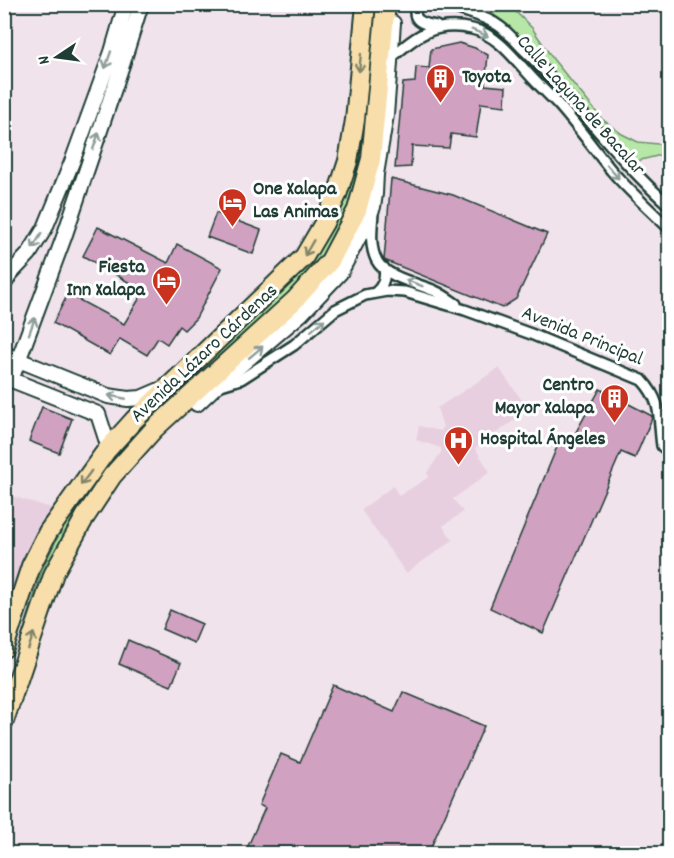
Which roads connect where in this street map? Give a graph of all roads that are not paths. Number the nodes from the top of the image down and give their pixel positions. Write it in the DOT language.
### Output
graph roads {
  1 [pos="126,4"];
  2 [pos="141,4"];
  3 [pos="366,4"];
  4 [pos="386,4"];
  5 [pos="394,4"];
  6 [pos="417,4"];
  7 [pos="449,5"];
  8 [pos="443,27"];
  9 [pos="390,59"];
  10 [pos="669,206"];
  11 [pos="373,207"];
  12 [pos="669,229"];
  13 [pos="384,268"];
  14 [pos="4,284"];
  15 [pos="375,293"];
  16 [pos="465,310"];
  17 [pos="4,354"];
  18 [pos="20,360"];
  19 [pos="8,379"];
  20 [pos="172,384"];
  21 [pos="215,387"];
  22 [pos="197,404"];
  23 [pos="154,429"];
  24 [pos="109,447"];
  25 [pos="669,453"];
  26 [pos="4,648"];
  27 [pos="4,721"];
  1 -- 14 [label="street, one-way"];
  18 -- 2 [label="street, one-way"];
  3 -- 20 [label="highway, Avenida Lázaro Cárdenas, one-way"];
  4 -- 23 [label="highway, Avenida Lázaro Cárdenas"];
  5 -- 9 [label="street, Avenida Lázaro Cárdenas"];
  6 -- 8 [label="street"];
  7 -- 10 [label="street, Calle Laguna de Bacalar"];
  8 -- 9 [label="street, Calle Laguna de Bacalar"];
  8 -- 12 [label="street, Calle Laguna de Bacalar, one-way"];
  9 -- 11 [label="street, Avenida Lázaro Cárdenas"];
  11 -- 13 [label="street"];
  21 -- 11 [label="street, Avenida Lázaro Cárdenas, one-way"];
  13 -- 15 [label="street"];
  16 -- 13 [label="street, Avenida Principal, one-way"];
  15 -- 16 [label="street, Avenida Principal"];
  21 -- 15 [label="street, Avenida Principal, one-way"];
  16 -- 25 [label="street, Avenida Principal"];
  17 -- 18 [label="street"];
  18 -- 19 [label="street"];
  20 -- 18 [label="street, one-way"];
  19 -- 24 [label="street"];
  20 -- 24 [label="highway, Avenida Lázaro Cárdenas"];
  21 -- 22 [label="street, Avenida Lázaro Cárdenas"];
  22 -- 23 [label="highway"];
  27 -- 23 [label="highway, Avenida Lázaro Cárdenas, one-way"];
  24 -- 26 [label="highway, Avenida Lázaro Cárdenas, one-way"];
}
